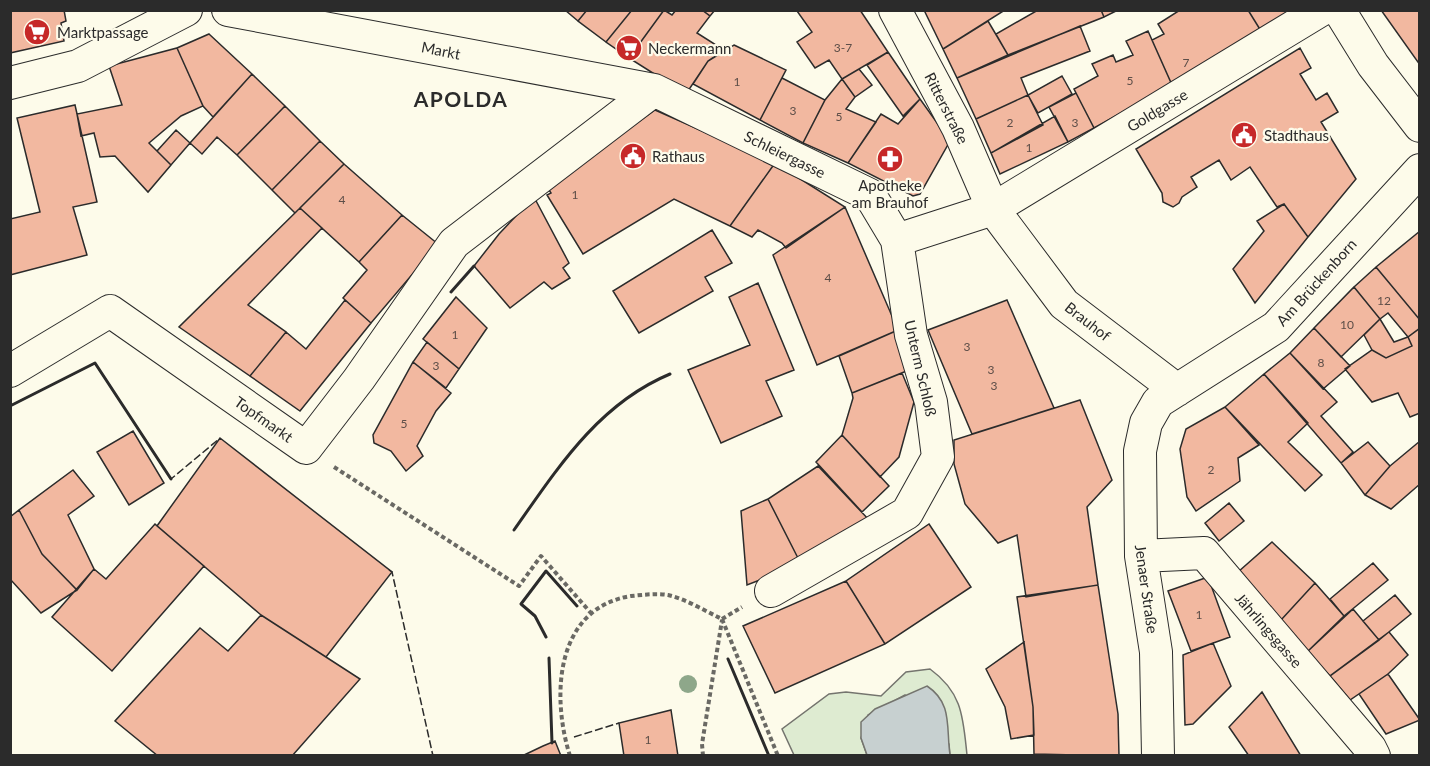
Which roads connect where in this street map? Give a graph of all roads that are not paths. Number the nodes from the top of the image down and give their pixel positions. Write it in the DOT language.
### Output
graph roads {
  1 [pos="186,10"];
  2 [pos="228,10"];
  3 [pos="896,10"];
  4 [pos="1322,10"];
  5 [pos="1339,10"];
  6 [pos="10,83"];
  7 [pos="654,90"];
  8 [pos="1419,126"];
  9 [pos="1419,170"];
  10 [pos="993,208"];
  11 [pos="897,240"];
  12 [pos="10,371"];
  13 [pos="1177,390"];
  14 [pos="1146,423"];
  15 [pos="1141,556"];
  16 [pos="771,591"];
  17 [pos="1158,756"];
  18 [pos="1374,756"];
  1 -- 6 [label="street"];
  2 -- 7 [label="street, Markt"];
  3 -- 10 [label="street, Ritterstraße"];
  4 -- 10 [label="street, Goldgasse"];
  5 -- 8 [label="street"];
  7 -- 11 [label="street, Schleiergasse"];
  7 -- 12 [label="street, Topfmarkt"];
  9 -- 13 [label="street, Am Brückenborn"];
  10 -- 11 [label="street, Goldgasse"];
  10 -- 13 [label="street, Brauhof"];
  11 -- 16 [label="street, Unterm Schloß"];
  13 -- 14 [label="street, Am Brückenborn"];
  14 -- 15 [label="street, Jenaer Straße"];
  15 -- 17 [label="street, Jenaer Straße"];
  15 -- 18 [label="street, Jährlingsgasse"];
}
